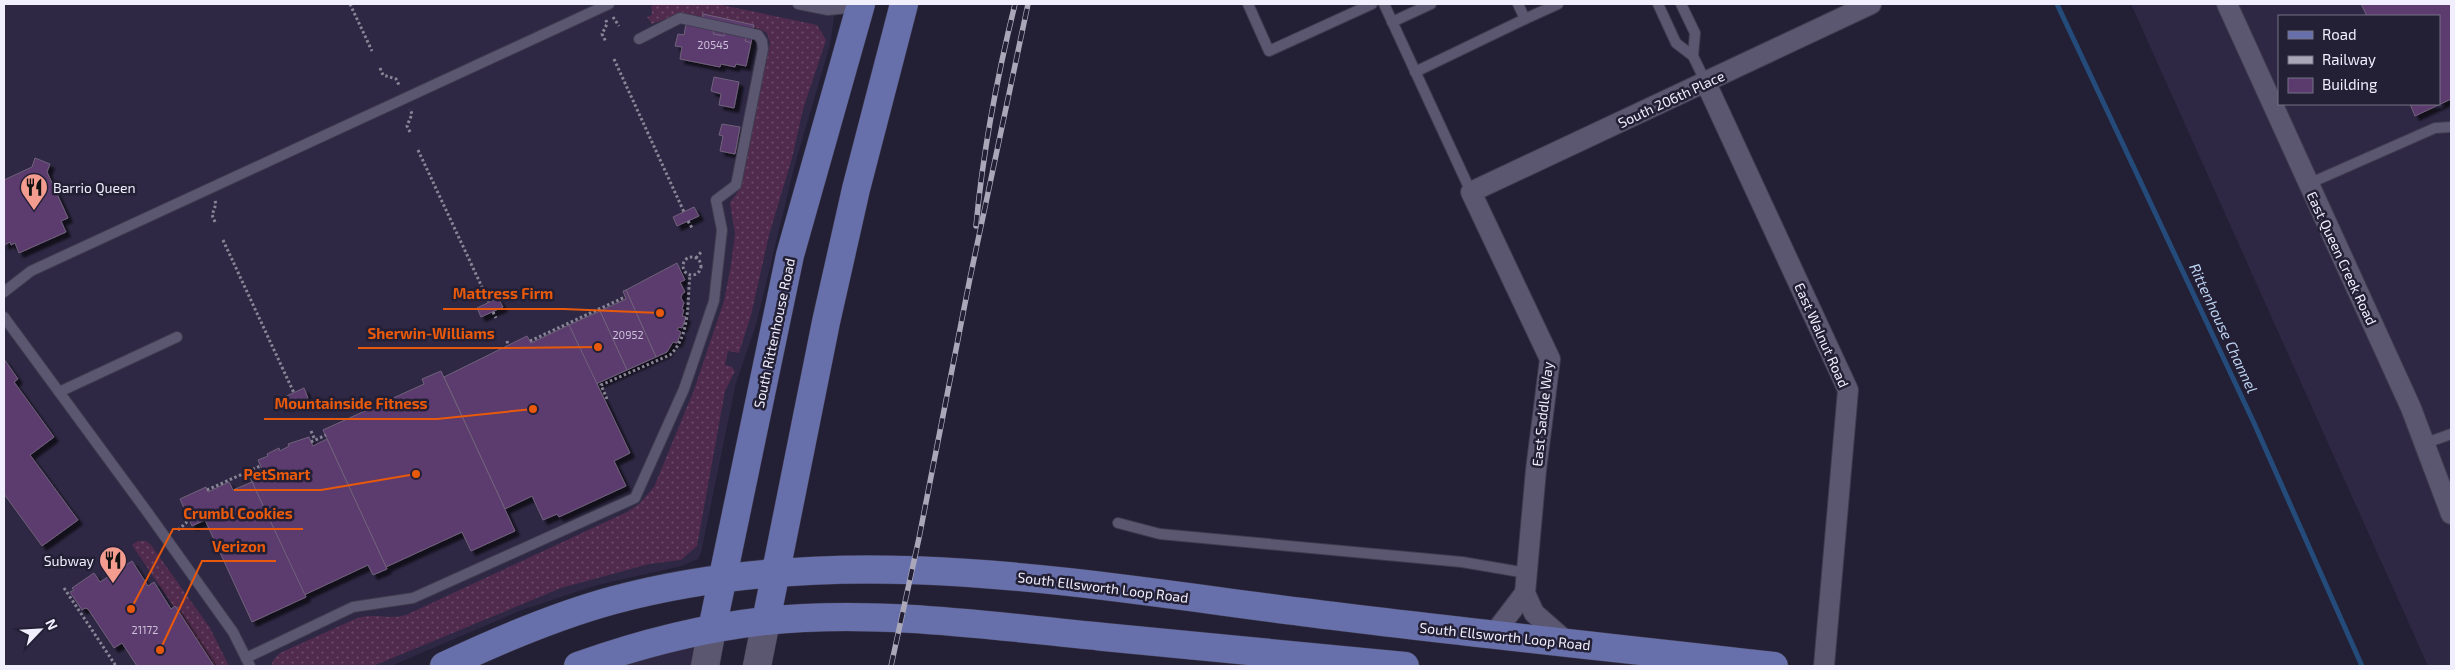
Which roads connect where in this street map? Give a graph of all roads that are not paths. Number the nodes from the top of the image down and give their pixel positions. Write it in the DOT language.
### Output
graph roads {
  1 [pos="609,4"];
  2 [pos="798,4"];
  3 [pos="1248,4"];
  4 [pos="1372,4"];
  5 [pos="1384,4"];
  6 [pos="1431,4"];
  7 [pos="1518,4"];
  8 [pos="1558,4"];
  9 [pos="1658,4"];
  10 [pos="1681,4"];
  11 [pos="1871,4"];
  12 [pos="2228,4"];
  13 [pos="860,5"];
  14 [pos="903,11"];
  15 [pos="1525,19"];
  16 [pos="1392,22"];
  17 [pos="639,39"];
  18 [pos="1693,56"];
  19 [pos="1415,72"];
  20 [pos="1706,83"];
  21 [pos="2451,127"];
  22 [pos="2308,184"];
  23 [pos="1470,192"];
  24 [pos="4,292"];
  25 [pos="4,317"];
  26 [pos="178,336"];
  27 [pos="59,392"];
  28 [pos="2451,434"];
  29 [pos="2426,443"];
  30 [pos="2451,514"];
  31 [pos="1118,523"];
  32 [pos="776,573"];
  33 [pos="1527,573"];
  34 [pos="724,578"];
  35 [pos="1525,593"];
  36 [pos="766,621"];
  37 [pos="712,629"];
  38 [pos="1493,635"];
  39 [pos="1567,642"];
  40 [pos="248,662"];
  41 [pos="444,666"];
  42 [pos="578,666"];
  43 [pos="705,666"];
  44 [pos="756,666"];
  45 [pos="1405,666"];
  46 [pos="1774,666"];
  47 [pos="1824,666"];
  1 -- 24 [label="lane"];
  2 -- 13 [label="lane"];
  3 -- 4 [label="lane"];
  5 -- 16 [label="lane"];
  6 -- 16 [label="lane"];
  7 -- 15 [label="lane"];
  8 -- 15 [label="lane"];
  9 -- 18 [label="lane"];
  10 -- 18 [label="lane"];
  11 -- 20 [label="street, South 206th Place"];
  12 -- 22 [label="street, East Queen Creek Road"];
  13 -- 14 [label="main road"];
  13 -- 34 [label="main road, South Rittenhouse Road"];
  14 -- 32 [label="main road"];
  15 -- 19 [label="lane"];
  16 -- 19 [label="lane"];
  17 -- 40 [label="lane"];
  18 -- 20 [label="lane"];
  19 -- 23 [label="lane"];
  20 -- 23 [label="street, South 206th Place"];
  20 -- 47 [label="street, East Walnut Road"];
  21 -- 22 [label="lane"];
  22 -- 29 [label="street, East Queen Creek Road"];
  23 -- 33 [label="street, East Saddle Way"];
  25 -- 27 [label="lane"];
  26 -- 27 [label="lane"];
  27 -- 40 [label="lane"];
  28 -- 29 [label="lane"];
  29 -- 30 [label="street, East Queen Creek Road"];
  31 -- 33 [label="lane"];
  32 -- 34 [label="main road, South Ellsworth Loop Road"];
  32 -- 36 [label="main road"];
  32 -- 38 [label="main road, South Ellsworth Loop Road"];
  33 -- 35 [label="street, East Saddle Way"];
  34 -- 37 [label="main road, South Rittenhouse Road"];
  34 -- 41 [label="main road, South Ellsworth Loop Road"];
  35 -- 38 [label="street"];
  35 -- 39 [label="street"];
  36 -- 37 [label="main road"];
  36 -- 44 [label="main road"];
  36 -- 45 [label="main road"];
  37 -- 42 [label="main road"];
  37 -- 43 [label="main road, South Rittenhouse Road"];
  38 -- 39 [label="main road, South Ellsworth Loop Road"];
  39 -- 46 [label="main road, South Ellsworth Loop Road"];
}
